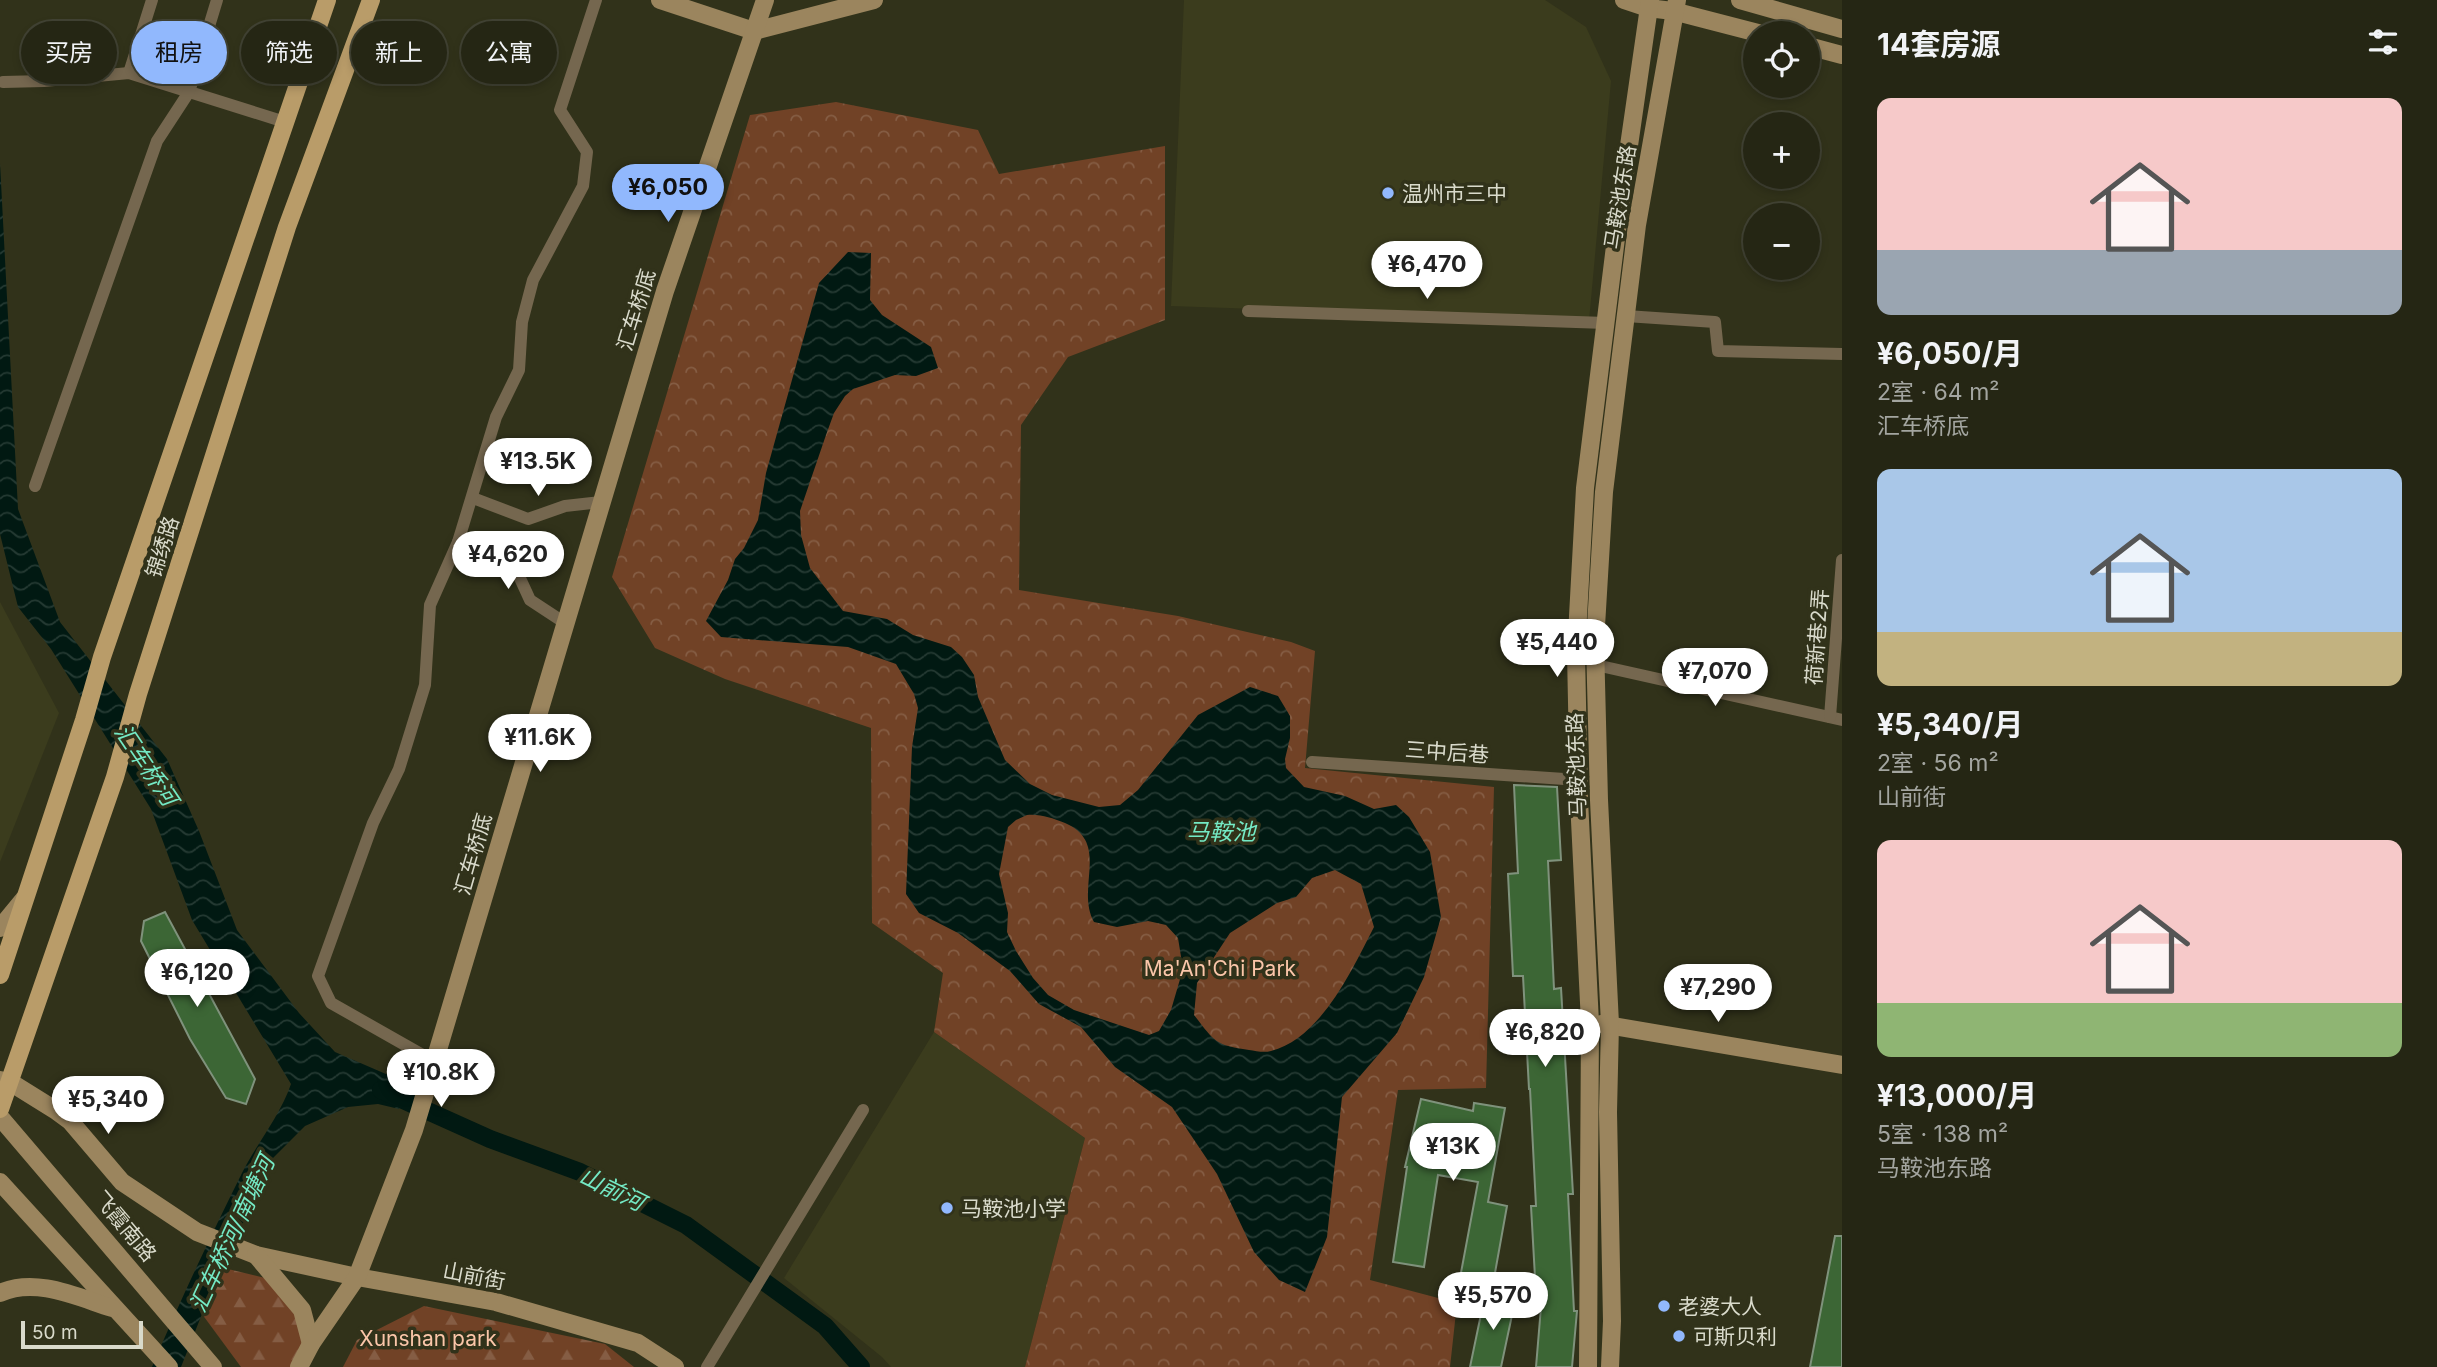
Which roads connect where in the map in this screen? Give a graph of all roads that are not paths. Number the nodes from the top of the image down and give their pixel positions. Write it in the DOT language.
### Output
graph roads {
  1 [pos="152,0"];
  2 [pos="217,0"];
  3 [pos="327,0"];
  4 [pos="371,0"];
  5 [pos="596,0"];
  6 [pos="660,0"];
  7 [pos="765,0"];
  8 [pos="874,0"];
  9 [pos="1624,0"];
  10 [pos="1740,0"];
  11 [pos="1649,4"];
  12 [pos="1675,6"];
  13 [pos="1743,28"];
  14 [pos="1842,29"];
  15 [pos="754,31"];
  16 [pos="1820,49"];
  17 [pos="1842,55"];
  18 [pos="129,73"];
  19 [pos="3,82"];
  20 [pos="189,92"];
  21 [pos="285,122"];
  22 [pos="1248,311"];
  23 [pos="1626,316"];
  24 [pos="1606,323"];
  25 [pos="1842,354"];
  26 [pos="35,486"];
  27 [pos="473,498"];
  28 [pos="601,502"];
  29 [pos="458,542"];
  30 [pos="1842,559"];
  31 [pos="565,623"];
  32 [pos="1595,665"];
  33 [pos="1836,718"];
  34 [pos="1312,762"];
  35 [pos="1579,780"];
  36 [pos="26,896"];
  37 [pos="0,928"];
  38 [pos="0,975"];
  39 [pos="1590,1023"];
  40 [pos="1610,1024"];
  41 [pos="1842,1065"];
  42 [pos="433,1069"];
  43 [pos="5,1081"];
  44 [pos="0,1109"];
  45 [pos="863,1110"];
  46 [pos="0,1116"];
  47 [pos="0,1182"];
  48 [pos="253,1254"];
  49 [pos="358,1277"];
  50 [pos="0,1293"];
  51 [pos="114,1309"];
  52 [pos="311,1344"];
  53 [pos="169,1367"];
  54 [pos="213,1367"];
  55 [pos="299,1367"];
  56 [pos="675,1367"];
  57 [pos="707,1367"];
  58 [pos="1588,1367"];
  59 [pos="1611,1367"];
  1 -- 18 [label="street"];
  2 -- 20 [label="street"];
  3 -- 21 [label="main road, 锦绣路"];
  4 -- 43 [label="main road, 锦绣路"];
  5 -- 27 [label="street"];
  6 -- 15 [label="main road"];
  7 -- 15 [label="main road, 汇车桥底"];
  8 -- 15 [label="main road"];
  9 -- 11 [label="main road"];
  10 -- 14 [label="main road"];
  11 -- 12 [label="main road"];
  11 -- 24 [label="main road, 马鞍池东路"];
  12 -- 13 [label="main road"];
  12 -- 23 [label="main road, 马鞍池东路"];
  15 -- 28 [label="main road, 汇车桥底"];
  16 -- 17 [label="main road"];
  18 -- 19 [label="street"];
  18 -- 20 [label="street"];
  20 -- 21 [label="street"];
  20 -- 26 [label="street"];
  21 -- 36 [label="main road, 锦绣路"];
  22 -- 24 [label="street"];
  23 -- 25 [label="street"];
  23 -- 32 [label="main road, 马鞍池东路"];
  24 -- 35 [label="main road, 马鞍池东路"];
  27 -- 28 [label="street"];
  27 -- 29 [label="street"];
  28 -- 31 [label="main road, 汇车桥底"];
  29 -- 31 [label="street"];
  29 -- 42 [label="street"];
  30 -- 33 [label="street, 荷新巷2弄"];
  31 -- 42 [label="main road, 汇车桥底"];
  32 -- 33 [label="street"];
  32 -- 40 [label="main road, 马鞍池东路"];
  34 -- 35 [label="street, 三中后巷"];
  35 -- 39 [label="main road, 马鞍池东路"];
  36 -- 37 [label="main road"];
  36 -- 38 [label="main road, 锦绣路"];
  39 -- 40 [label="main road"];
  39 -- 58 [label="main road, 马鞍池东路"];
  40 -- 41 [label="main road"];
  40 -- 59 [label="main road, 马鞍池东路"];
  42 -- 49 [label="main road, 汇车桥底"];
  43 -- 44 [label="main road, 锦绣路"];
  43 -- 48 [label="main road, 山前街"];
  45 -- 57 [label="street"];
  46 -- 54 [label="main road, 飞霞南路"];
  47 -- 51 [label="main road"];
  48 -- 49 [label="main road, 山前街"];
  48 -- 52 [label="main road, 山前街"];
  49 -- 52 [label="main road, 汇车桥底"];
  49 -- 56 [label="main road, 山前街"];
  50 -- 51 [label="main road"];
  51 -- 53 [label="main road"];
  52 -- 55 [label="main road, 汇车桥底"];
}
